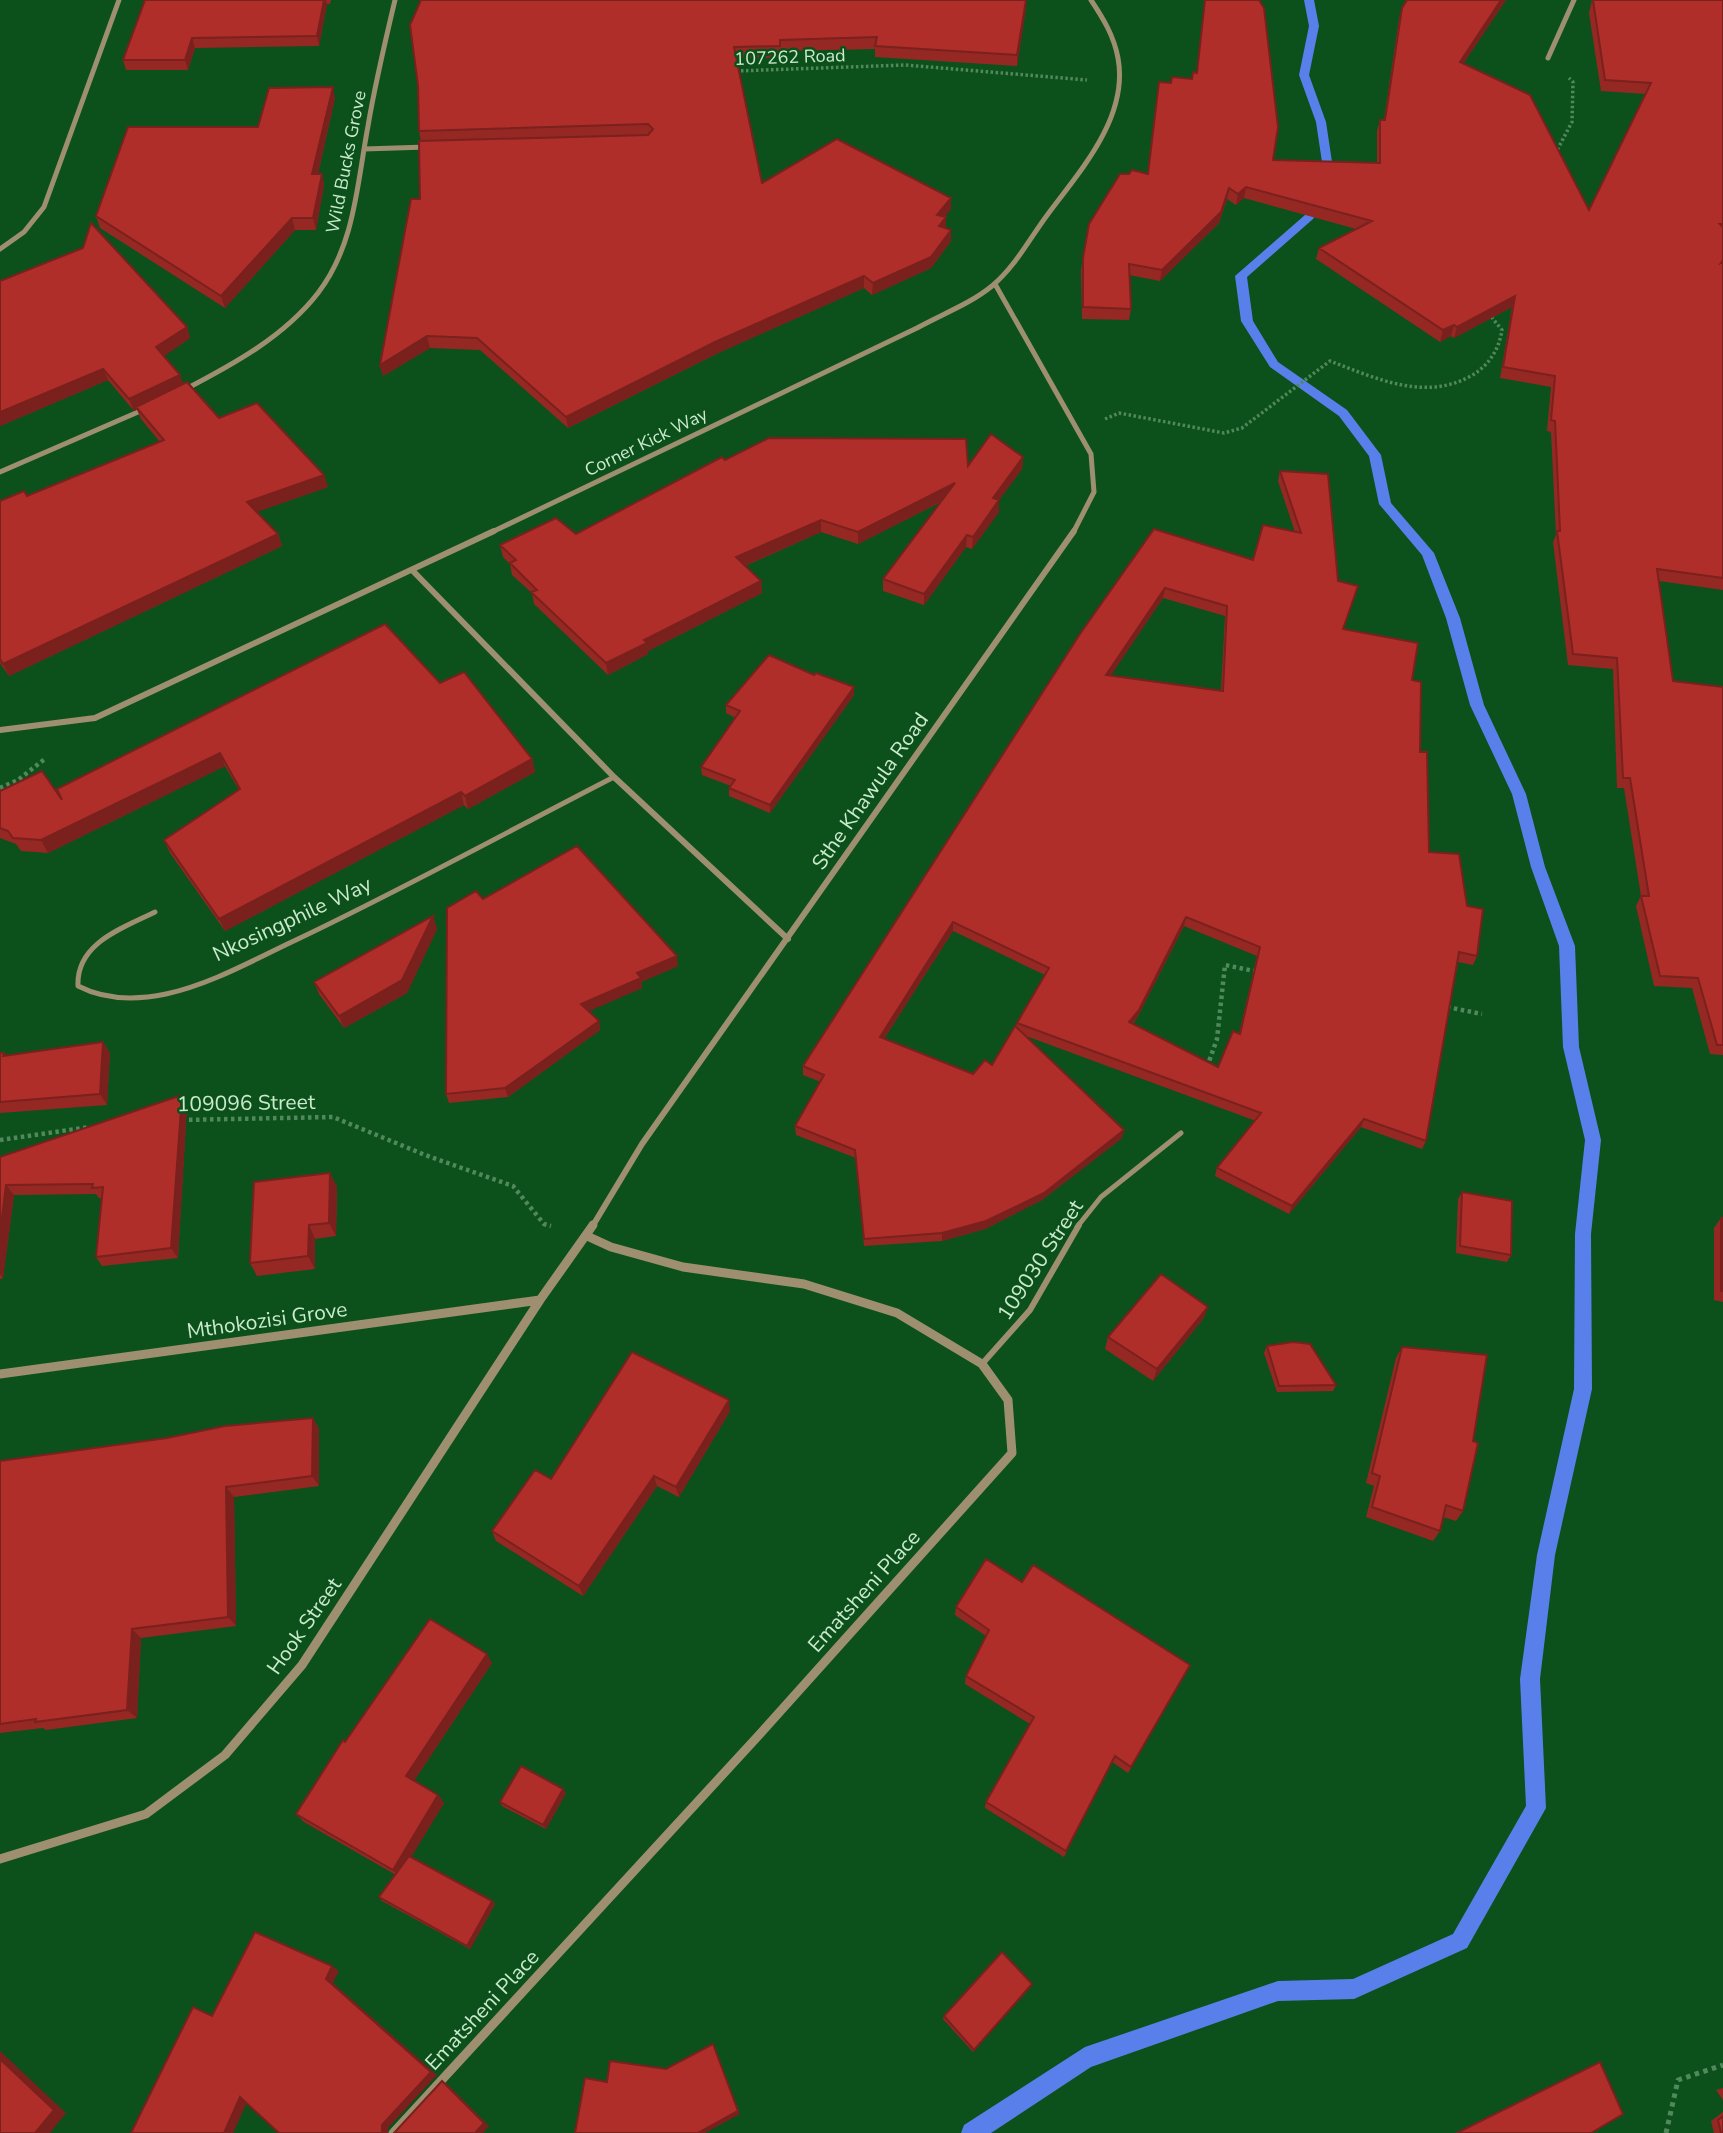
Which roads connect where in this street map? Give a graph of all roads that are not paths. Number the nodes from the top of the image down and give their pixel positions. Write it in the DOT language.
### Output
graph roads {
  1 [pos="119,0"];
  2 [pos="395,0"];
  3 [pos="1091,0"];
  4 [pos="1574,0"];
  5 [pos="1548,58"];
  6 [pos="432,147"];
  7 [pos="364,149"];
  8 [pos="0,249"];
  9 [pos="996,284"];
  10 [pos="177,393"];
  11 [pos="156,404"];
  12 [pos="0,472"];
  13 [pos="412,570"];
  14 [pos="0,730"];
  15 [pos="614,777"];
  16 [pos="155,912"];
  17 [pos="788,939"];
  18 [pos="1181,1133"];
  19 [pos="587,1236"];
  20 [pos="540,1300"];
  21 [pos="982,1364"];
  22 [pos="0,1374"];
  23 [pos="0,1859"];
  24 [pos="393,2133"];
  1 -- 8 [label="street"];
  2 -- 7 [label="street, Wild Bucks Grove"];
  3 -- 9 [label="street, Corner Kick Way"];
  4 -- 5 [label="street"];
  6 -- 7 [label="street"];
  7 -- 10 [label="street, Wild Bucks Grove"];
  9 -- 13 [label="street, Corner Kick Way"];
  9 -- 17 [label="street, Sthe Khawula Road"];
  11 -- 12 [label="street"];
  13 -- 14 [label="street, Corner Kick Way"];
  13 -- 15 [label="street"];
  15 -- 16 [label="lane, Nkosingphile Way"];
  15 -- 17 [label="street"];
  17 -- 19 [label="street, Sthe Khawula Road"];
  18 -- 21 [label="lane, 109030 Street"];
  19 -- 20 [label="street, Sthe Khawula Road"];
  19 -- 21 [label="street, Ematsheni Place"];
  20 -- 22 [label="street, Mthokozisi Grove"];
  20 -- 23 [label="street, Hook Street"];
  21 -- 24 [label="street, Ematsheni Place"];
}
